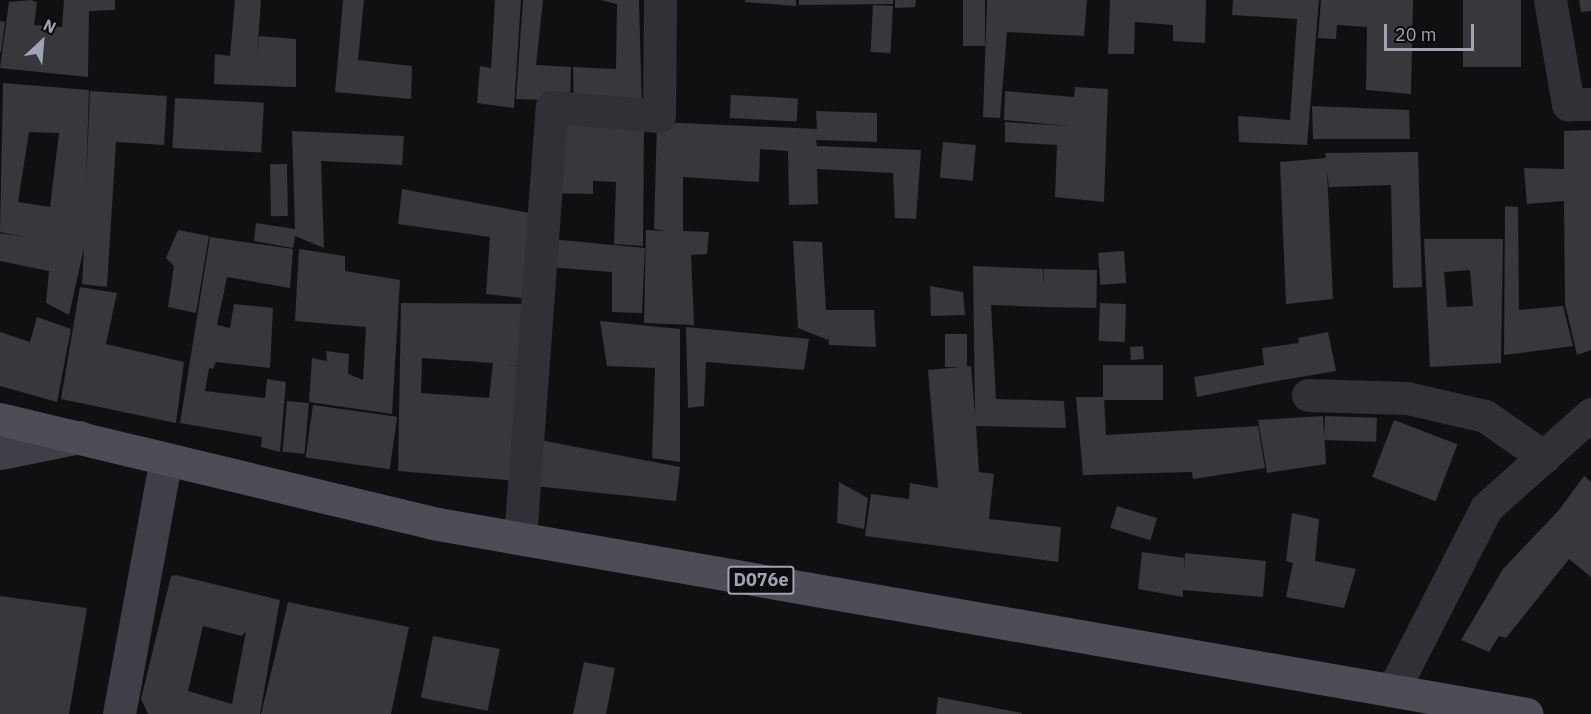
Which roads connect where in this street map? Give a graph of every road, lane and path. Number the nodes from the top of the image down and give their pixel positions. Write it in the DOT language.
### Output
graph roads {
  1 [pos="660,0"];
  2 [pos="1550,0"];
  3 [pos="1591,104"];
  4 [pos="1308,395"];
  5 [pos="1591,414"];
  6 [pos="0,419"];
  7 [pos="79,437"];
  8 [pos="0,453"];
  9 [pos="1544,457"];
  10 [pos="166,459"];
  11 [pos="520,538"];
  12 [pos="1393,690"];
  13 [pos="119,714"];
  14 [pos="1527,714"];
  1 -- 11 [label="street"];
  2 -- 3 [label="street"];
  4 -- 9 [label="street"];
  5 -- 9 [label="street"];
  6 -- 7 [label="main road, D076e"];
  7 -- 8 [label="street"];
  7 -- 10 [label="main road, D076e"];
  9 -- 12 [label="street"];
  10 -- 11 [label="main road, D076e"];
  10 -- 13 [label="street"];
  11 -- 12 [label="main road, D076e"];
  12 -- 14 [label="main road, D076e"];
}
